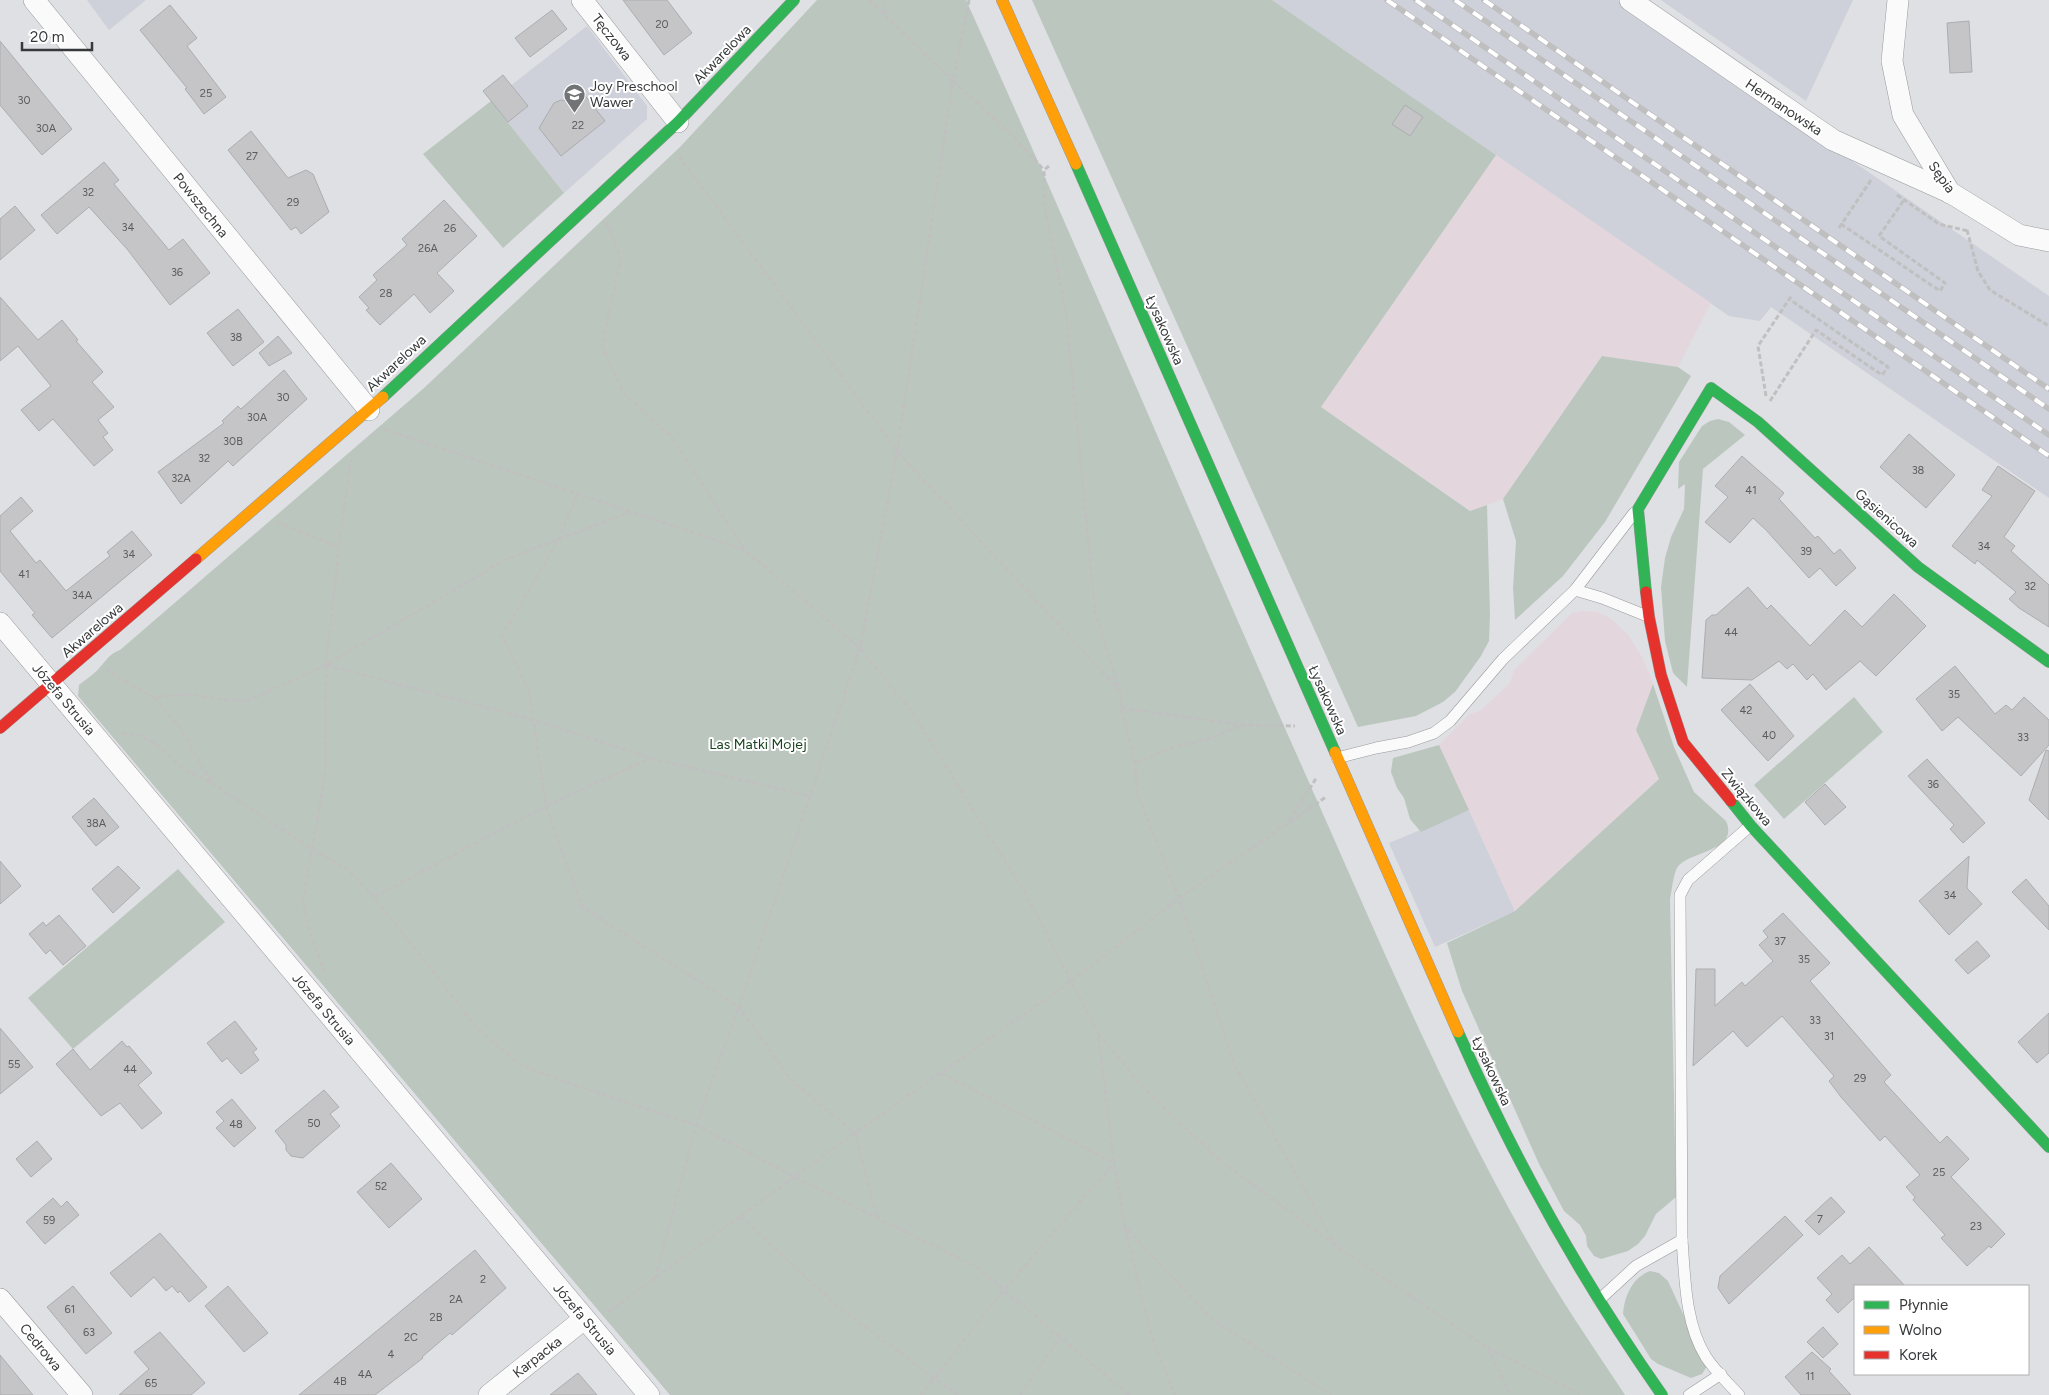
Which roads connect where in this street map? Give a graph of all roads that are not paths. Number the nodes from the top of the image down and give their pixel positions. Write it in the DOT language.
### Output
graph roads {
  1 [pos="34,0"];
  2 [pos="582,0"];
  3 [pos="794,0"];
  4 [pos="1002,0"];
  5 [pos="1630,0"];
  6 [pos="1898,0"];
  7 [pos="678,122"];
  8 [pos="1950,193"];
  9 [pos="2049,241"];
  10 [pos="369,410"];
  11 [pos="1638,509"];
  12 [pos="1575,590"];
  13 [pos="1649,617"];
  14 [pos="0,623"];
  15 [pos="2049,662"];
  16 [pos="52,684"];
  17 [pos="0,728"];
  18 [pos="1337,758"];
  19 [pos="1751,826"];
  20 [pos="2049,1147"];
  21 [pos="1682,1240"];
  22 [pos="0,1299"];
  23 [pos="1599,1300"];
  24 [pos="584,1320"];
  25 [pos="1721,1374"];
  26 [pos="82,1395"];
  27 [pos="489,1395"];
  28 [pos="649,1395"];
  29 [pos="1662,1395"];
  30 [pos="1690,1395"];
  31 [pos="1739,1395"];
  1 -- 10 [label="street, Powszechna"];
  2 -- 7 [label="street, Tęczowa"];
  3 -- 7 [label="street, Akwarelowa"];
  4 -- 18 [label="street, Łysakowska"];
  5 -- 8 [label="street, Hermanowska"];
  6 -- 8 [label="street, Sępia"];
  7 -- 10 [label="street, Akwarelowa"];
  8 -- 9 [label="street, Sępia"];
  10 -- 16 [label="street, Akwarelowa"];
  11 -- 12 [label="lane"];
  11 -- 13 [label="street, Związkowa"];
  11 -- 15 [label="street, Gąsienicowa"];
  12 -- 13 [label="lane"];
  12 -- 18 [label="lane"];
  13 -- 19 [label="street, Związkowa"];
  14 -- 16 [label="street, Józefa Strusia"];
  16 -- 17 [label="street, Akwarelowa"];
  16 -- 24 [label="street, Józefa Strusia"];
  18 -- 23 [label="street, Łysakowska"];
  19 -- 20 [label="street, Związkowa"];
  19 -- 21 [label="lane"];
  21 -- 23 [label="lane"];
  21 -- 25 [label="lane"];
  22 -- 26 [label="street, Cedrowa"];
  23 -- 29 [label="street, Łysakowska"];
  24 -- 27 [label="street, Karpacka"];
  24 -- 28 [label="street, Józefa Strusia"];
  25 -- 30 [label="lane"];
  25 -- 31 [label="lane"];
}
